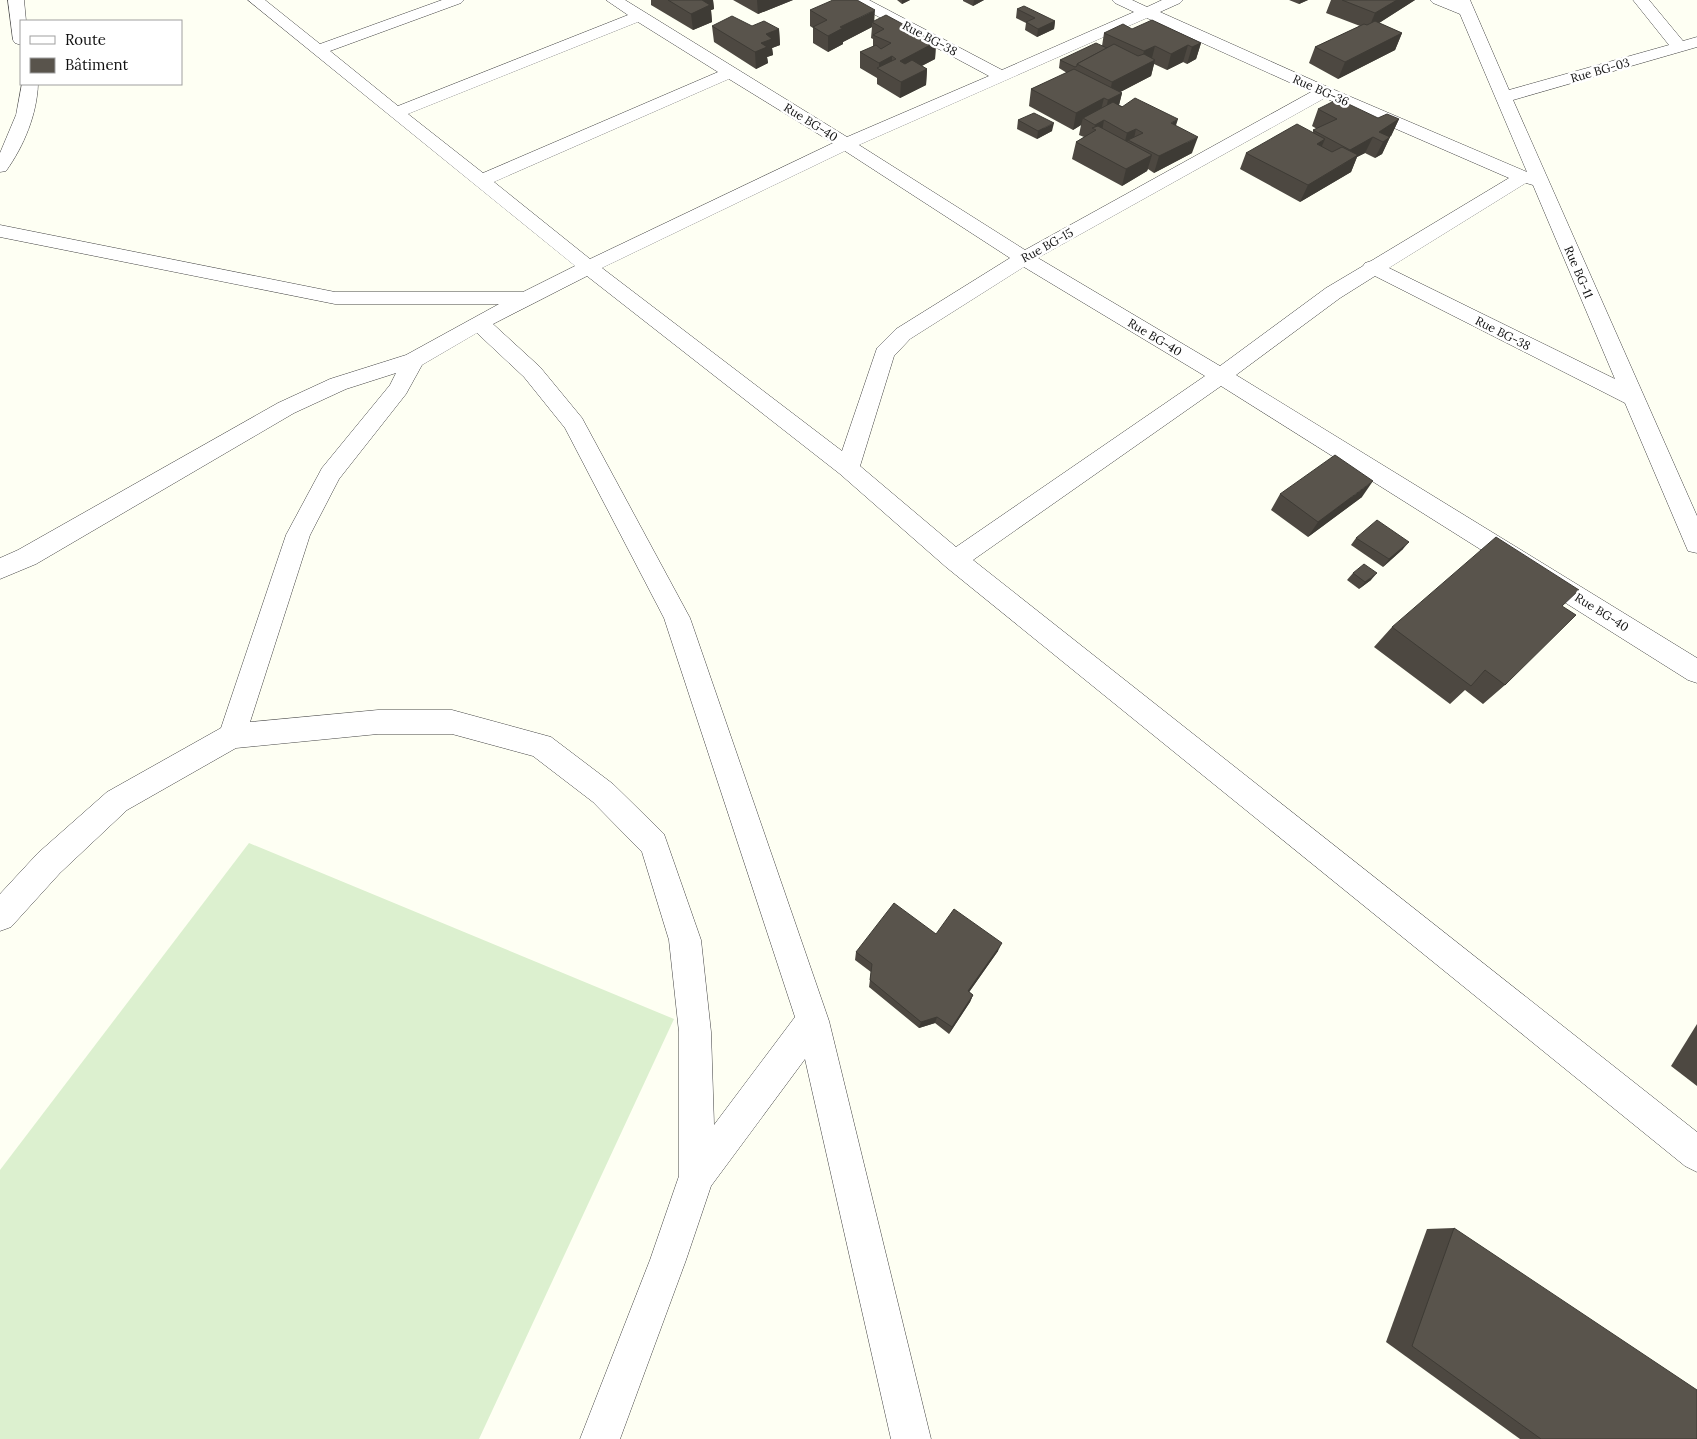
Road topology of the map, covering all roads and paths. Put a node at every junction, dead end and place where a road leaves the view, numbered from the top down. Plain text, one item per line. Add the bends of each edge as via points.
1 (16, 0) edge
2 (256, 0) edge
3 (456, 0) edge
4 (614, 0) edge
5 (858, 0) edge
6 (1120, 0) edge
7 (1175, 0) edge
8 (1438, 0) edge
9 (1641, 0) edge
10 (1464, 6) edge
11 (1147, 12) junction
12 (639, 16) junction
13 (20, 32) edge
14 (1697, 42) edge
15 (1679, 47) junction
16 (318, 50) junction
17 (731, 72) junction
18 (1002, 76) junction
19 (30, 85) edge
20 (1324, 92) junction
21 (1504, 97) junction
22 (396, 113) junction
23 (846, 144) junction
24 (0, 167) edge
25 (1531, 179) junction
26 (481, 181) junction
27 (0, 231) edge
28 (1024, 258) junction
29 (1372, 267) junction
30 (588, 268) junction
31 (528, 298) junction
32 (479, 323) junction
33 (414, 360) junction
34 (1221, 376) junction
35 (1634, 398) junction
36 (848, 468) junction
37 (1697, 544) edge
38 (954, 560) junction
39 (0, 569) edge
40 (1697, 672) edge
41 (232, 736) junction
42 (0, 916) edge
43 (813, 1021) junction
44 (1697, 1154) edge
45 (698, 1176) junction
46 (600, 1439) edge
47 (911, 1439) edge

1 - 13 street
2 - 16 street
3 - 16 street
4 - 12 street, Rue BG-40
5 - 18 street, Rue BG-38
6 - 11 street, Rue BG-36
7 - 11 street
8 - 10 street
9 - 15 street
10 - 21 street, Rue BG-11
11 - 18 street
11 - 20 street, Rue BG-36
12 - 17 street, Rue BG-40
12 - 22 street
14 - 15 street, Rue BG-03
15 - 21 street, Rue BG-03
16 - 22 street
17 - 23 street, Rue BG-40
17 - 26 street
18 - 23 street
19 - 24 street via 18,131
20 - 25 street, Rue BG-36
20 - 28 street, Rue BG-15
21 - 25 street, Rue BG-11
22 - 26 street
23 - 28 street, Rue BG-40
23 - 30 street
25 - 29 street
25 - 35 street, Rue BG-11
26 - 30 street
27 - 31 street via 335,298
28 - 34 street, Rue BG-40
28 - 36 street, Rue BG-15 via 903,334 884,354
29 - 34 street via 1333,292
29 - 35 street, Rue BG-38
30 - 31 street
30 - 36 street
31 - 32 street
32 - 33 street
32 - 43 street via 544,385 574,424 676,618
33 - 39 street via 338,384 286,408 27,557
33 - 41 street via 398,389 330,474 298,534
34 - 38 street
34 - 40 street, Rue BG-40
35 - 37 street, Rue BG-11
36 - 38 street
38 - 44 street
41 - 42 street via 117,801 49,863
41 - 45 street via 378,722 452,722 541,746 603,793 654,844 685,940 695,1032
43 - 45 street
43 - 47 street
45 - 46 street

